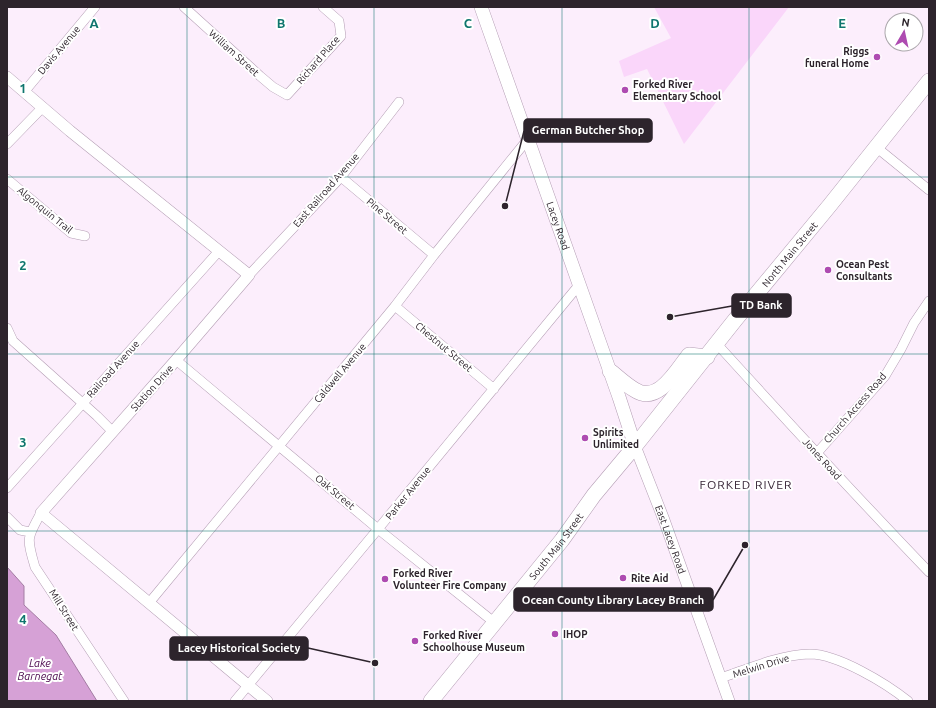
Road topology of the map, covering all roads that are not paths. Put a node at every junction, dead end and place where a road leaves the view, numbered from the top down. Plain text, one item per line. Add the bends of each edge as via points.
1 (95, 7) edge
2 (184, 7) edge
3 (323, 7) edge
4 (480, 7) edge
5 (7, 77) edge
6 (927, 88) edge
7 (24, 92) junction
8 (287, 95) joint
9 (400, 102) dead end
10 (42, 108) junction
11 (528, 139) junction
12 (7, 144) edge
13 (876, 147) junction
14 (341, 177) junction
15 (7, 179) edge
16 (929, 190) edge
17 (85, 236) dead end
18 (219, 251) junction
19 (434, 255) junction
20 (249, 275) junction
21 (579, 285) junction
22 (929, 301) edge
23 (395, 306) junction
24 (7, 328) edge
25 (716, 344) junction
26 (706, 357) junction
27 (176, 360) junction
28 (610, 371) junction
29 (494, 388) junction
30 (82, 403) junction
31 (112, 432) junction
32 (279, 446) junction
33 (635, 446) junction
34 (817, 453) junction
35 (7, 488) edge
36 (41, 513) junction
37 (7, 518) edge
38 (378, 529) junction
39 (30, 532) junction
40 (929, 572) edge
41 (149, 604) junction
42 (495, 623) junction
43 (721, 678) junction
44 (248, 685) junction
45 (124, 701) edge
46 (235, 701) edge
47 (267, 701) edge
48 (431, 701) edge
49 (729, 701) edge
50 (908, 701) edge

1 - 7 street, Davis Avenue
2 - 8 street, William Street via 260,76
3 - 8 street, Richard Place via 339,21 341,36
4 - 11 main road, Lacey Road
5 - 7 street
6 - 13 highway, North Main Street
7 - 10 street
9 - 14 street, East Railroad Avenue
10 - 12 street
10 - 18 street
11 - 19 street, Caldwell Avenue
11 - 21 main road, Lacey Road
13 - 16 street
13 - 25 highway, North Main Street
14 - 19 street, Pine Street
14 - 20 street, East Railroad Avenue
15 - 17 street, Algonquin Trail via 71,233
18 - 20 street
18 - 30 street, Railroad Avenue
19 - 23 street, Caldwell Avenue
20 - 27 street, Station Drive
21 - 28 main road, Lacey Road
21 - 29 street, Parker Avenue
22 - 34 street, Church Access Road via 885,376
23 - 29 street, Chestnut Street
23 - 32 street, Caldwell Avenue
24 - 30 street via 13,341
25 - 26 highway, North Main Street
25 - 34 street, Jones Road
26 - 28 highway via 689,355 668,382 658,391 646,394 636,391
26 - 33 highway, North Main Street
27 - 31 street, Station Drive
27 - 32 street, Oak Street
28 - 33 main road, Lacey Road
29 - 38 street, Parker Avenue
30 - 31 street
30 - 35 street, Railroad Avenue
31 - 36 street, Station Drive
32 - 38 street, Oak Street
32 - 41 street, Caldwell Avenue
33 - 42 highway, South Main Street
33 - 43 street, East Lacey Road
34 - 40 street, Jones Road
36 - 39 street
36 - 41 street
37 - 39 street via 20,530
38 - 42 street, Oak Street
38 - 44 street, Parker Avenue
39 - 45 street, Mill Street via 28,544 35,567
41 - 44 street
42 - 48 highway, South Main Street
43 - 49 street, East Lacey Road
43 - 50 street, Melwin Drive via 770,661 812,654 845,663 871,675
44 - 46 street, Parker Avenue
44 - 47 street

